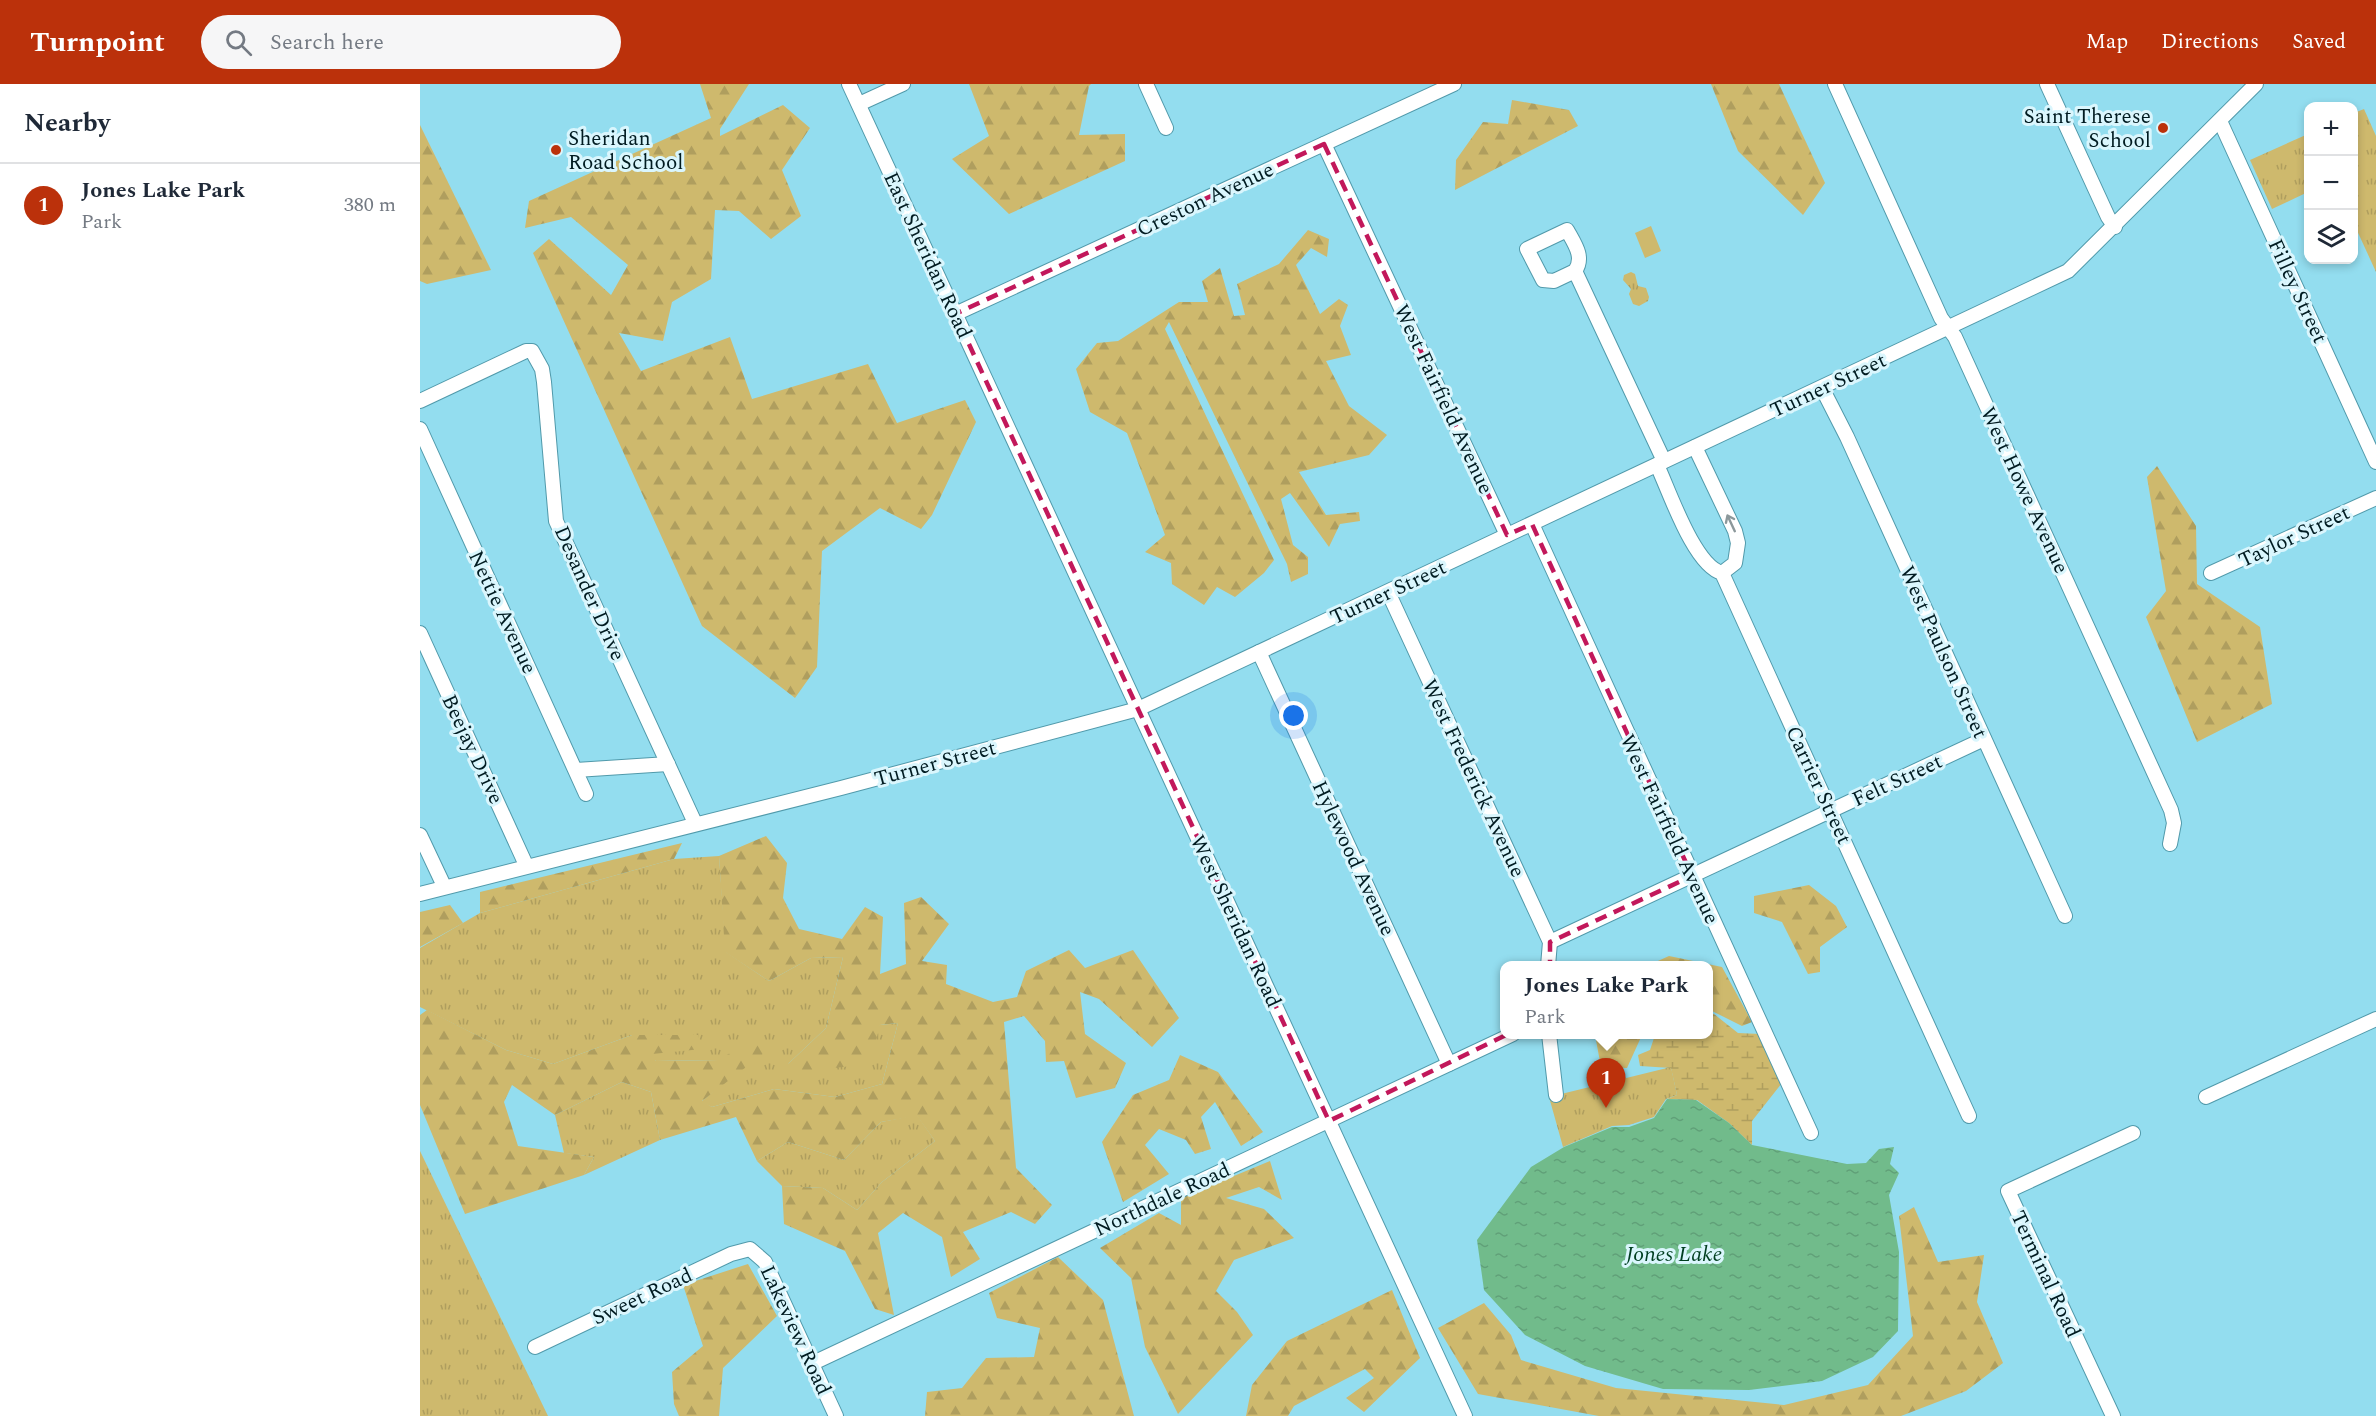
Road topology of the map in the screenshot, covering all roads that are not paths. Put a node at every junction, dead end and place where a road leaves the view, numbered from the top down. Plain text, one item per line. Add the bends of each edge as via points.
1 (849, 84) edge
2 (903, 84) edge
3 (1146, 84) edge
4 (1454, 84) edge
5 (1835, 84) edge
6 (2047, 84) edge
7 (2256, 84) edge
8 (859, 105) junction
9 (2220, 121) junction
10 (1166, 128) dead end
11 (1324, 144) junction
12 (2115, 227) junction
13 (1575, 271) dead end
14 (955, 314) junction
15 (1949, 328) junction
16 (1822, 388) junction
17 (420, 401) edge
18 (1007, 426) joint
19 (420, 429) edge
20 (1695, 447) junction
21 (2376, 462) edge
22 (1661, 463) junction
23 (2376, 498) edge
24 (1532, 524) junction
25 (1507, 536) junction
26 (1722, 573) junction
27 (2211, 573) dead end
28 (1388, 592) junction
29 (420, 633) edge
30 (1258, 652) junction
31 (1138, 709) junction
32 (1983, 739) junction
33 (668, 764) junction
34 (576, 770) junction
35 (586, 794) dead end
36 (1830, 811) junction
37 (695, 823) junction
38 (420, 835) edge
39 (2170, 844) dead end
40 (526, 865) junction
41 (1692, 876) junction
42 (444, 886) junction
43 (420, 894) edge
44 (2065, 916) dead end
45 (1550, 942) junction
46 (1548, 961) edge
47 (2376, 1019) edge
48 (1504, 1039) edge
49 (1549, 1039) edge
50 (1449, 1064) junction
51 (1556, 1095) dead end
52 (2206, 1097) dead end
53 (1969, 1116) dead end
54 (1329, 1121) junction
55 (1811, 1133) dead end
56 (2133, 1133) dead end
57 (750, 1249) joint
58 (535, 1347) dead end
59 (812, 1364) junction
60 (836, 1416) edge
61 (1466, 1416) edge
62 (2112, 1416) edge

1 - 8 street, East Sheridan Road
2 - 8 street
3 - 10 street
4 - 11 street, Creston Avenue
5 - 15 street, West Howe Avenue via 1941,318
6 - 12 street
7 - 9 street, Turner Street
8 - 14 street, East Sheridan Road
9 - 12 street, Turner Street
9 - 21 street, Filley Street
11 - 14 street, Creston Avenue
11 - 25 street, West Fairfield Avenue
12 - 15 street, Turner Street via 2068,271
13 - 22 street, Carrier Street
14 - 18 street, East Sheridan Road
15 - 16 street, Turner Street
15 - 39 street, West Howe Avenue via 2171,810 2174,823
16 - 20 street, Turner Street
16 - 32 street, West Paulson Street
17 - 33 street, Desander Drive via 532,351 544,382 556,520
18 - 31 street, West Sheridan Road
19 - 34 street, Nettie Avenue
20 - 22 street, Turner Street
26 -> 20 street via 1735,562 1738,543
22 - 24 street, Turner Street
22 - 26 street, Carrier Street via 1695,548 1705,562
23 - 27 street, Taylor Street
24 - 25 street, Turner Street
24 - 41 street, West Fairfield Avenue
25 - 28 street, Turner Street
26 - 36 street, Carrier Street
28 - 30 street, Turner Street
28 - 45 street, West Frederick Avenue
29 - 40 street, Beejay Drive
30 - 31 street, Turner Street
30 - 50 street, Hylewood Avenue
31 - 37 street, Turner Street
31 - 54 street, West Sheridan Road
32 - 36 street, Felt Street
32 - 44 street, West Paulson Street
33 - 34 street
33 - 37 street, Desander Drive
34 - 35 street, Nettie Avenue
36 - 41 street, Felt Street
36 - 53 street, Carrier Street
37 - 40 street, Turner Street
38 - 42 street
40 - 42 street, Turner Street
41 - 45 street, Felt Street
41 - 55 street, West Fairfield Avenue
42 - 43 street, Turner Street
45 - 46 street, West Frederick Avenue
47 - 52 street
48 - 50 street, Northdale Road
49 - 51 street
50 - 54 street, Northdale Road
54 - 59 street, Northdale Road
54 - 61 street, West Sheridan Road
56 - 62 street, Terminal Road via 2008,1191
57 - 58 street, Sweet Road via 730,1254
57 - 59 street, Lakeview Road via 765,1262
59 - 60 street, Lakeview Road

